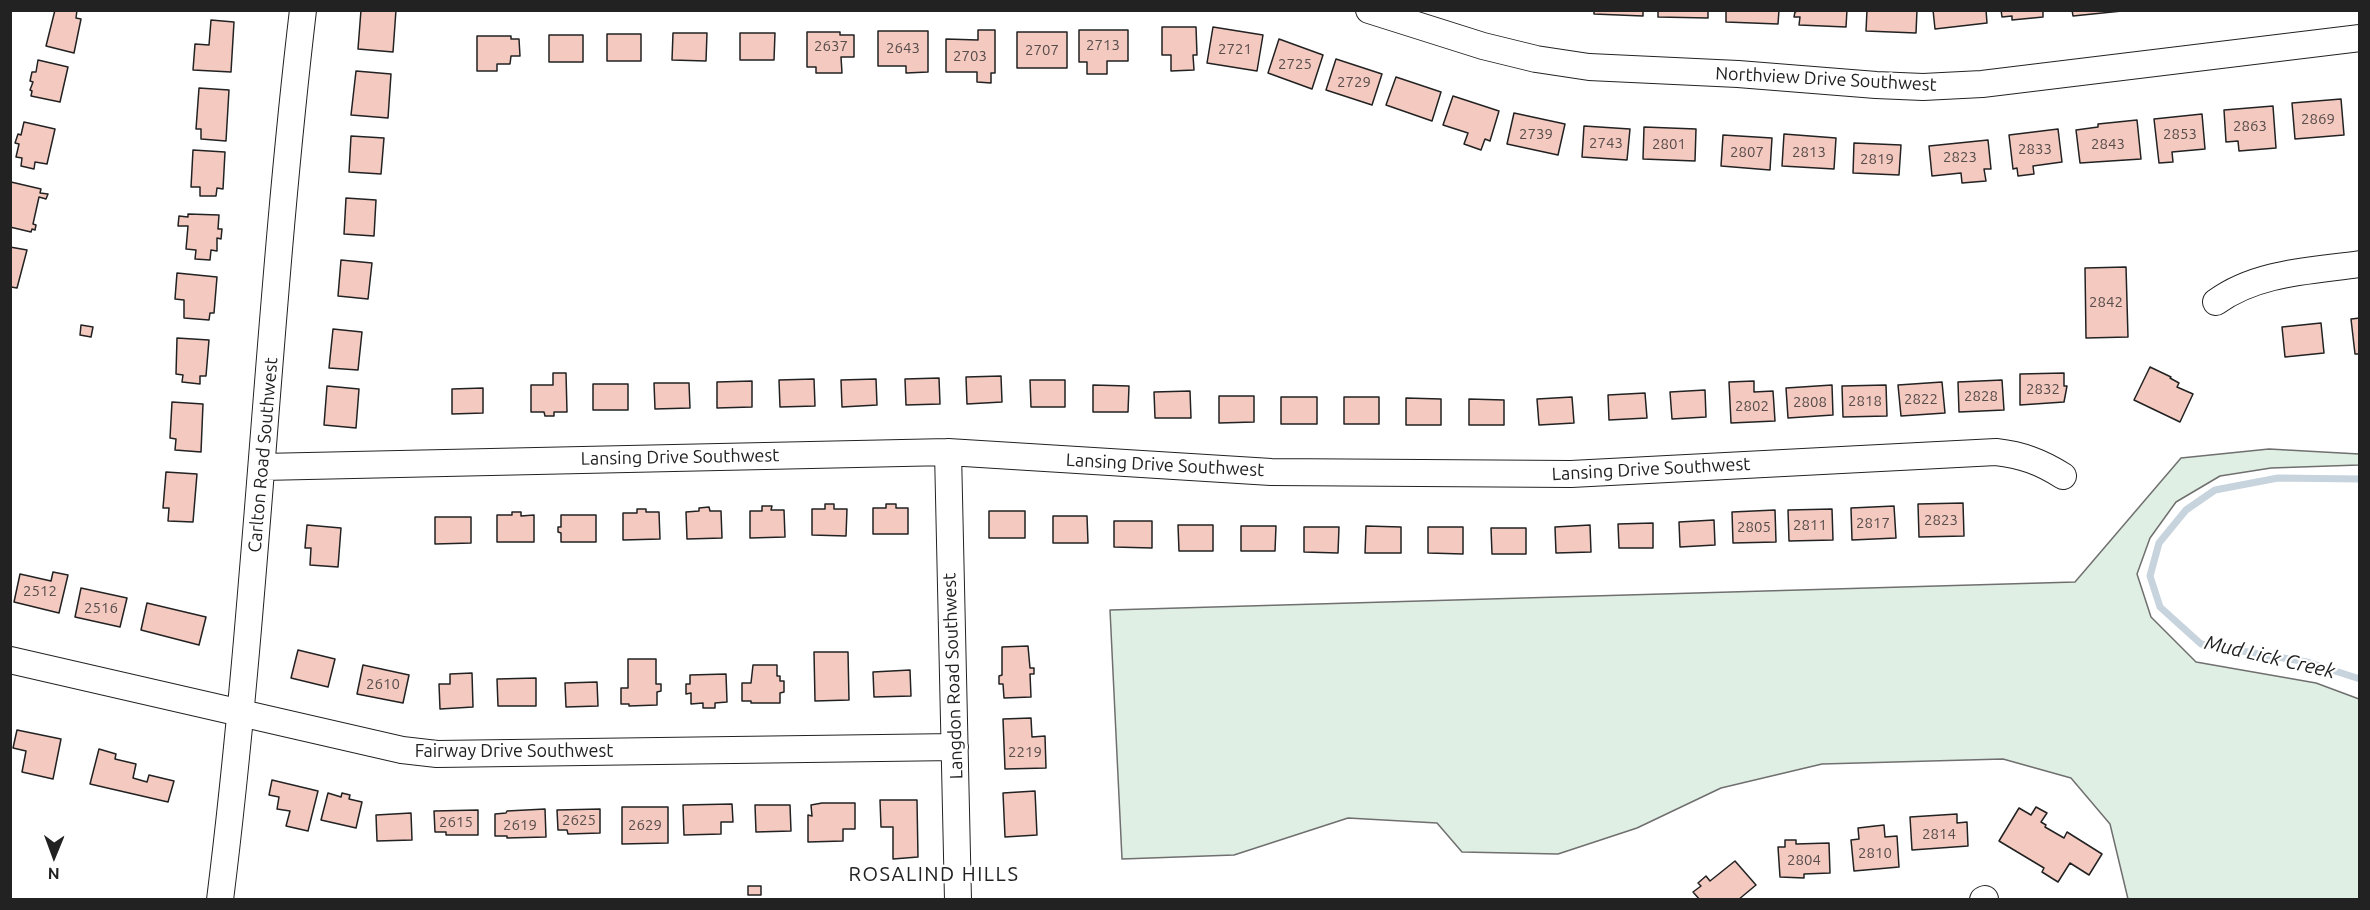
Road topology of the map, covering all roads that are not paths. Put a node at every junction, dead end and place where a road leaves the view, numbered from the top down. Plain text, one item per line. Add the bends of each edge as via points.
1 (303, 10) edge
2 (1369, 10) edge
3 (2360, 38) edge
4 (2360, 264) edge
5 (2216, 302) dead end
6 (948, 452) junction
7 (262, 467) junction
8 (2063, 476) dead end
9 (10, 660) edge
10 (242, 714) junction
11 (956, 747) junction
12 (220, 900) edge
13 (958, 900) edge

1 - 7 street, Carlton Road Southwest
2 - 3 street, Northview Drive Southwest via 1483,46 1589,67 1923,87 1982,84
4 - 5 street via 2279,275 2249,284
6 - 7 street, Lansing Drive Southwest
6 - 8 street, Lansing Drive Southwest via 1271,472 1470,474 1571,474 1996,452 2041,462
6 - 11 street, Langdon Road Southwest
7 - 10 street, Carlton Road Southwest
9 - 10 street, Fairway Drive Southwest
10 - 11 street, Fairway Drive Southwest via 402,750 437,754
10 - 12 street, Carlton Road Southwest
11 - 13 street, Langdon Road Southwest

